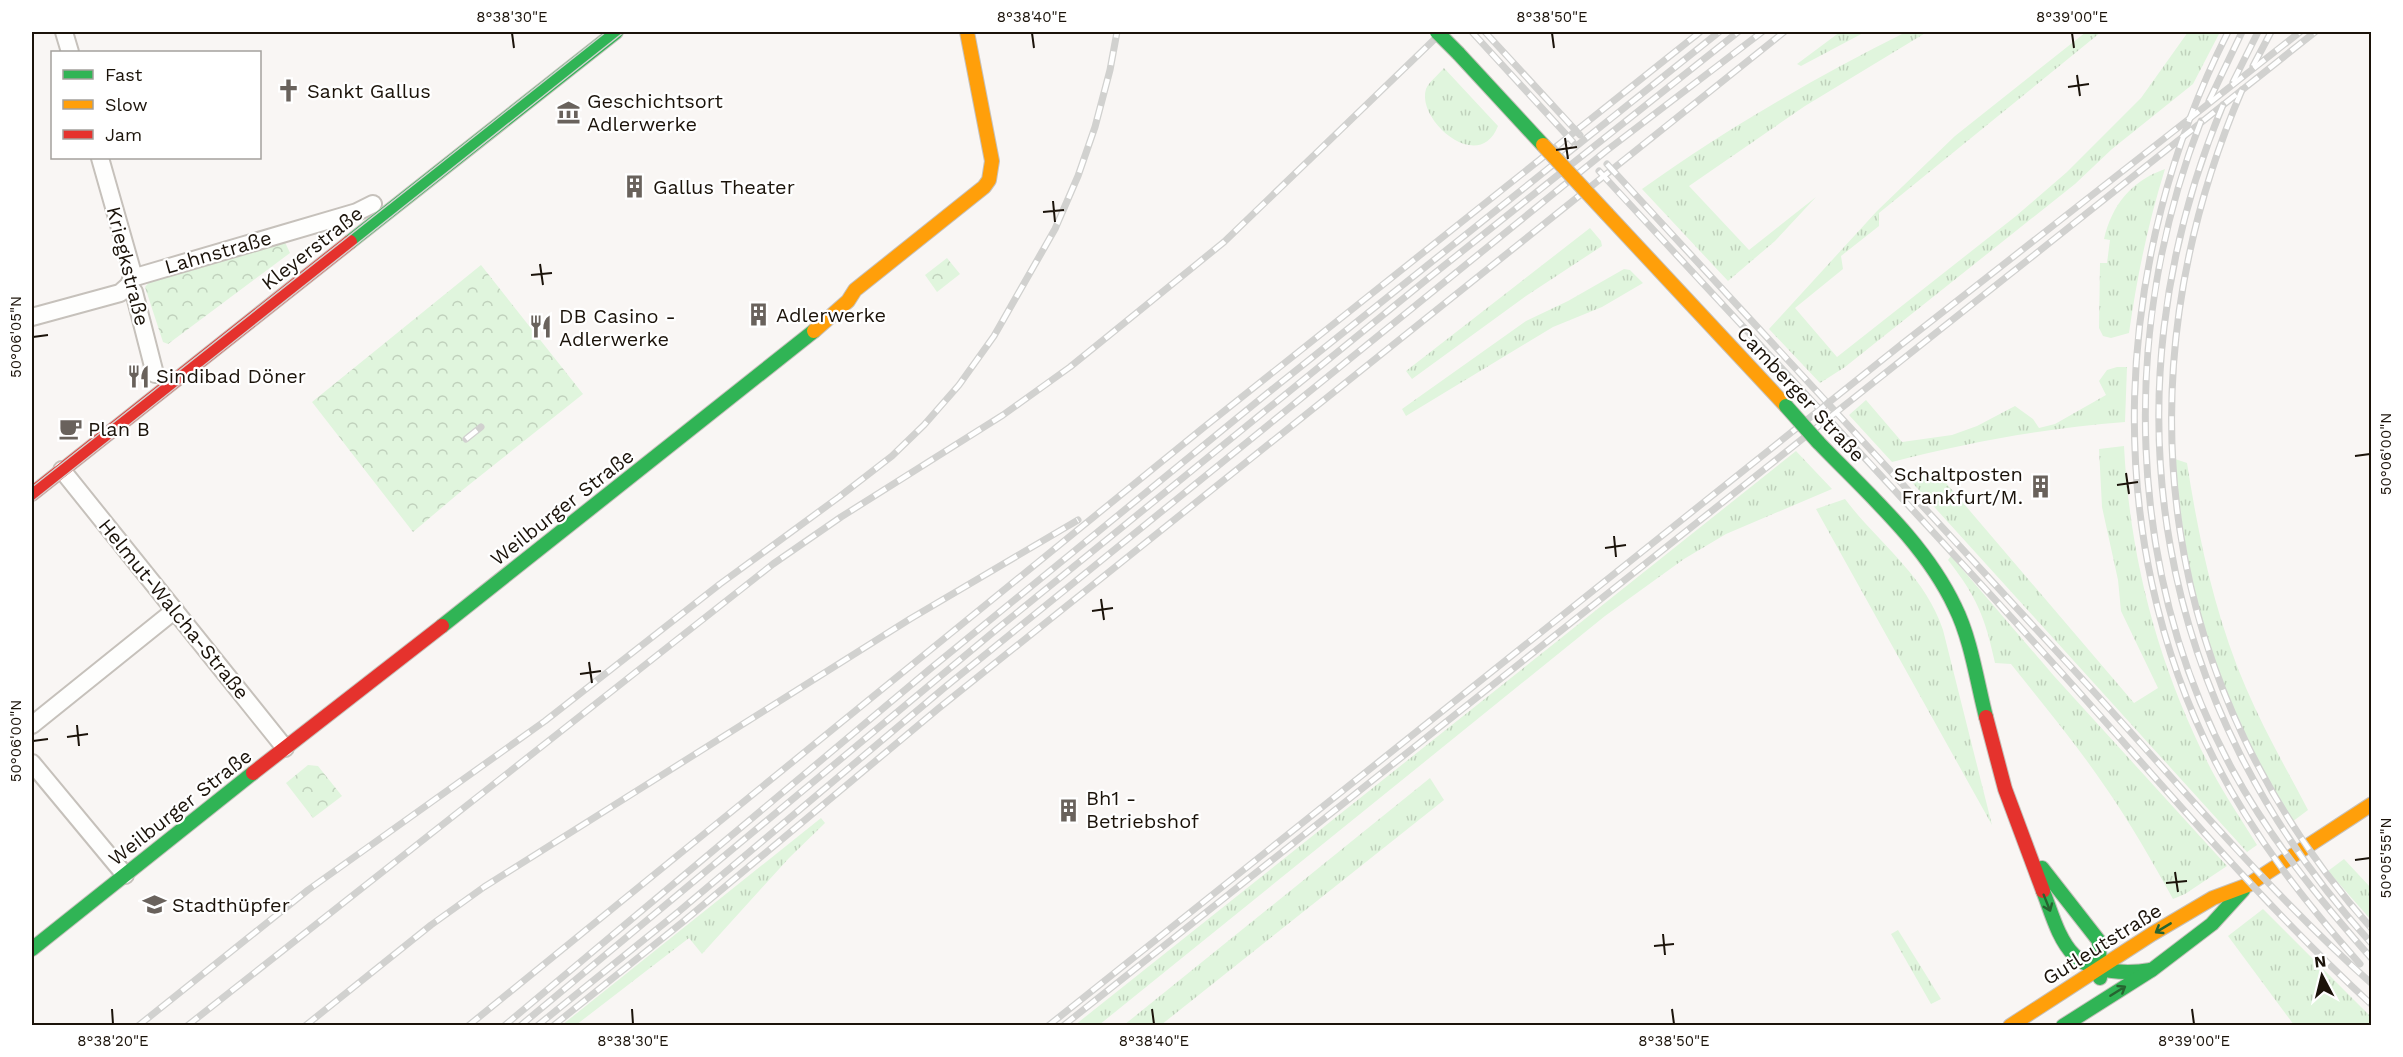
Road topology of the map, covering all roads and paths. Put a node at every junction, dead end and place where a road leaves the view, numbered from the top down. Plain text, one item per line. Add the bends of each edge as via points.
1 (64, 32) edge
2 (616, 32) edge
3 (967, 32) edge
4 (1437, 32) edge
5 (70, 51) edge
6 (100, 159) edge
7 (373, 204) dead end
8 (130, 282) junction
9 (32, 317) edge
10 (155, 374) dead end
11 (62, 470) junction
12 (32, 494) edge
13 (175, 610) junction
14 (32, 723) edge
15 (285, 748) junction
16 (32, 763) edge
17 (2372, 804) edge
18 (2026, 848) junction
19 (125, 875) junction
20 (2248, 885) junction
21 (2098, 941) junction
22 (32, 949) edge
23 (2125, 952) junction
24 (2076, 957) junction
25 (2101, 967) junction
26 (2151, 970) junction
27 (2076, 983) junction
28 (2086, 1011) junction
29 (2014, 1024) edge
30 (2063, 1026) edge

1 - 5 street
2 - 11 street, Kleyerstraße
3 - 15 street, Weilburger Straße via 992,160 984,187 855,290 823,324
4 - 18 street, Camberger Straße, bridge via 1934,570 1956,609 2000,772
6 - 8 street, Kriegkstraße via 133,274
7 - 8 street, Lahnstraße
8 - 9 street, Lahnstraße via 120,293
8 - 10 street, Kriegkstraße
11 - 12 street, Kleyerstraße
11 - 13 street, Helmut-Walcha-Straße
13 - 14 street
13 - 15 street, Helmut-Walcha-Straße
15 - 19 street, Weilburger Straße
16 - 19 street
17 - 20 street, Gutleutstraße
18 - 21 street, Camberger Straße
18 -> 24 street, Camberger Straße via 2055,923
19 - 22 street, Weilburger Straße
20 -> 23 street, Gutleutstraße via 2214,898
20 - 26 street, Gutleutstraße via 2212,924
21 - 23 street via 2114,952
21 - 25 street
23 - 25 street, Gutleutstraße
24 - 25 street
24 - 27 street
25 - 26 street via 2120,973
25 - 27 street, Gutleutstraße
25 - 28 street via 2096,999
28 -> 26 street, Gutleutstraße
27 - 29 street, Gutleutstraße
28 - 30 street, Gutleutstraße

